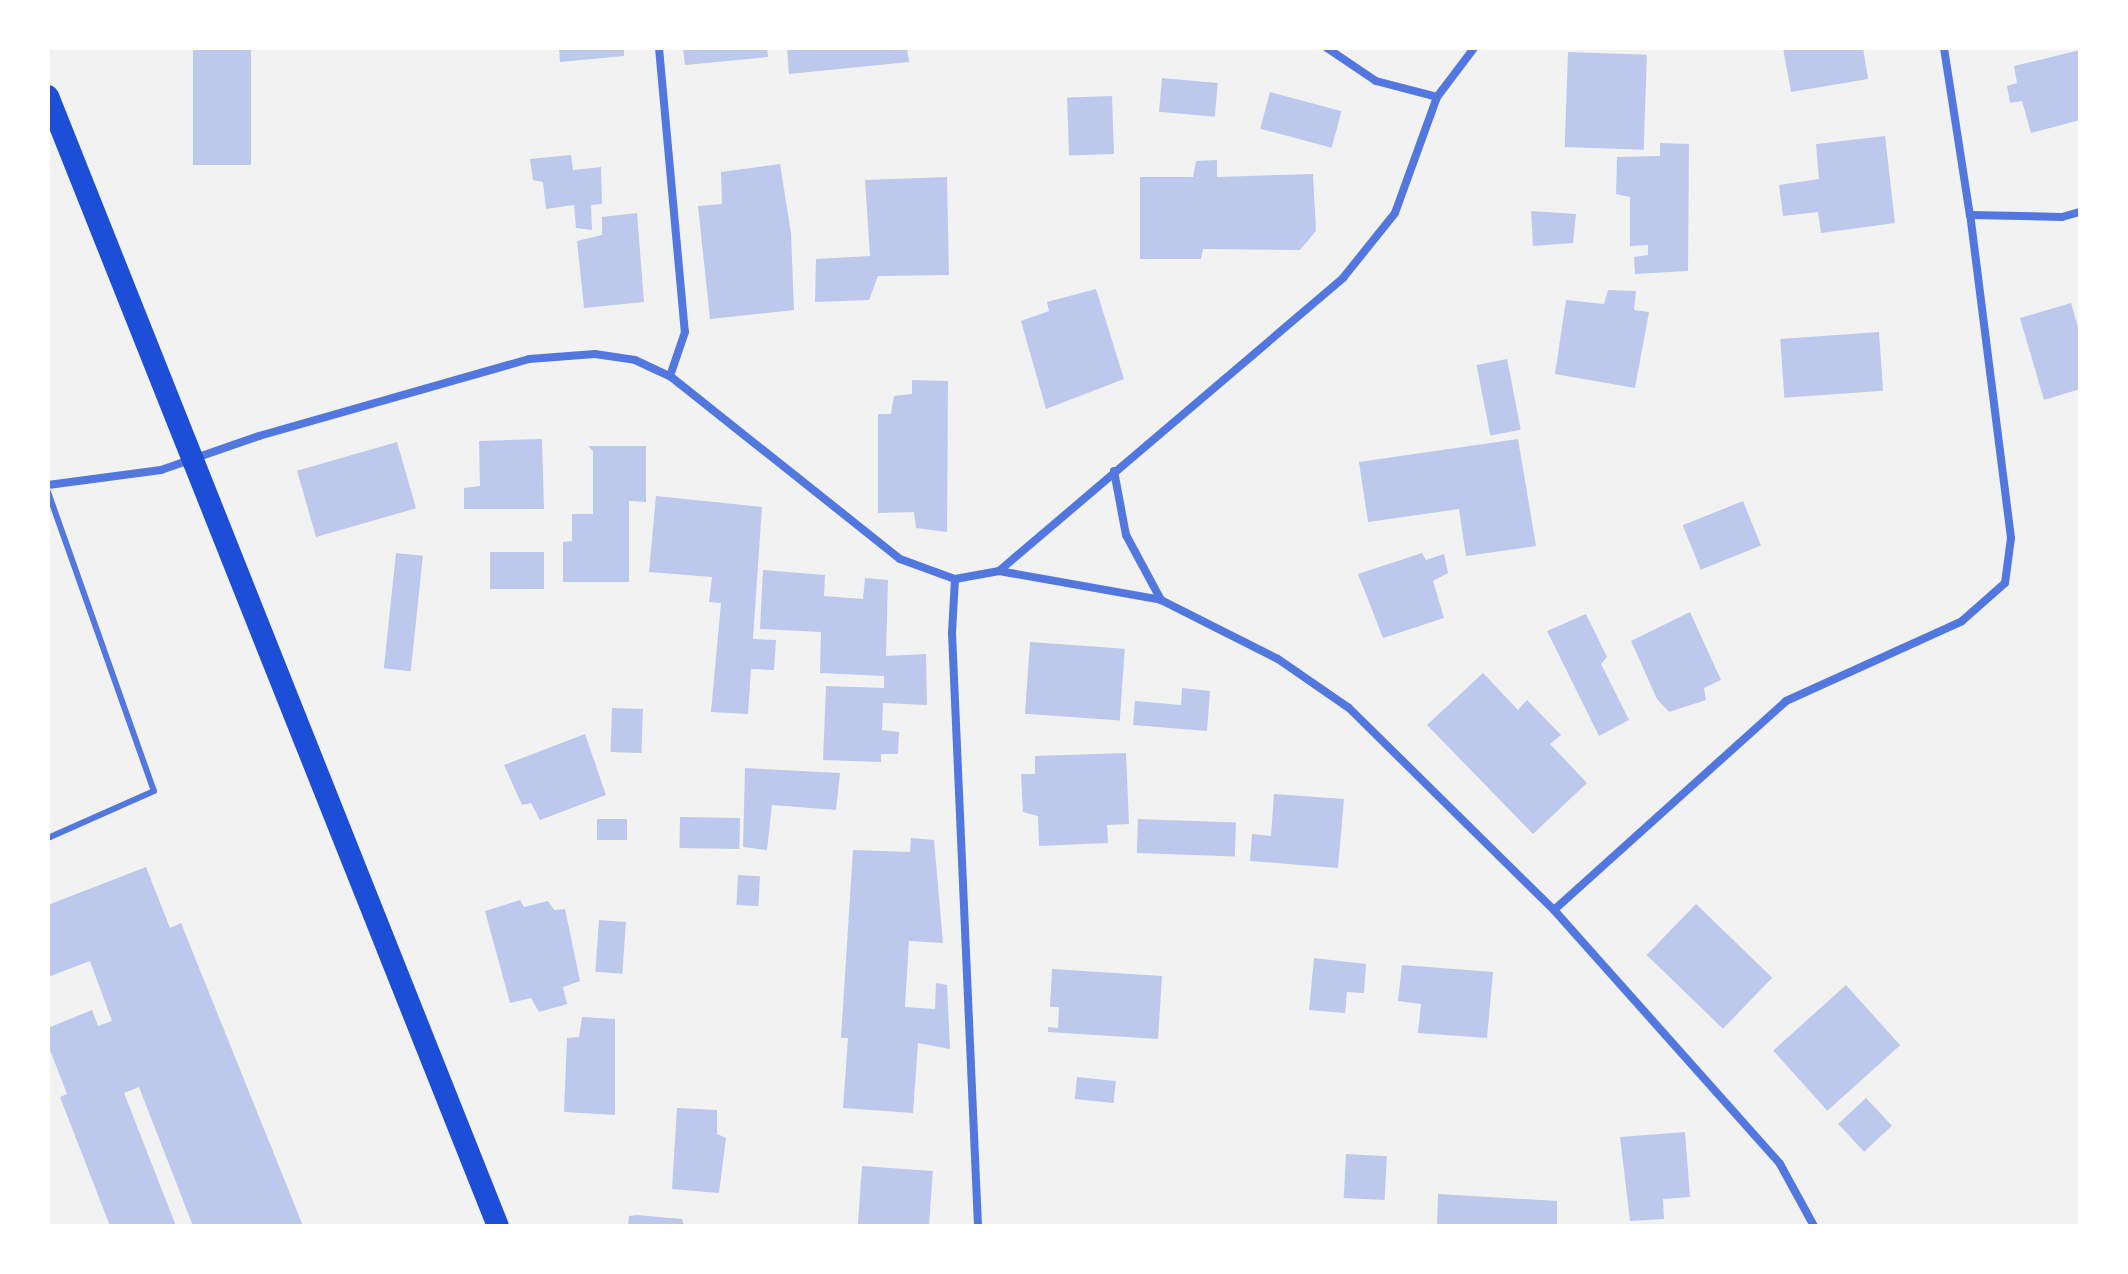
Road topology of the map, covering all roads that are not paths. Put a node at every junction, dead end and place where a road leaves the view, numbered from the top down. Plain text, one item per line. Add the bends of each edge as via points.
1 (659, 48) edge
2 (1327, 48) edge
3 (1474, 48) edge
4 (1944, 48) edge
5 (48, 96) edge
6 (1437, 97) junction
7 (2080, 212) edge
8 (1970, 215) junction
9 (670, 376) junction
10 (190, 460) junction
11 (1114, 471) junction
12 (48, 485) edge
13 (48, 492) edge
14 (999, 571) junction
15 (955, 579) junction
16 (1161, 600) junction
17 (48, 838) edge
18 (1554, 910) junction
19 (498, 1226) edge
20 (978, 1226) edge
21 (1814, 1226) edge

1 - 9 street via 685,332
2 - 6 street via 1376,81
3 - 6 street
4 - 8 street
5 - 10 highway
6 - 11 street via 1395,213 1343,278
7 - 8 street via 2062,217
8 - 18 street via 2011,538 2005,583 1962,621 1786,701
9 - 10 street via 635,360 595,354 529,359
9 - 15 street via 900,559
10 - 12 street via 161,470
10 - 19 highway
11 - 14 street
11 - 16 street via 1126,535
13 - 17 lane via 154,791
14 - 15 street
14 - 16 street
15 - 20 street via 952,633
16 - 18 street via 1278,659 1349,708
18 - 21 street via 1780,1164

